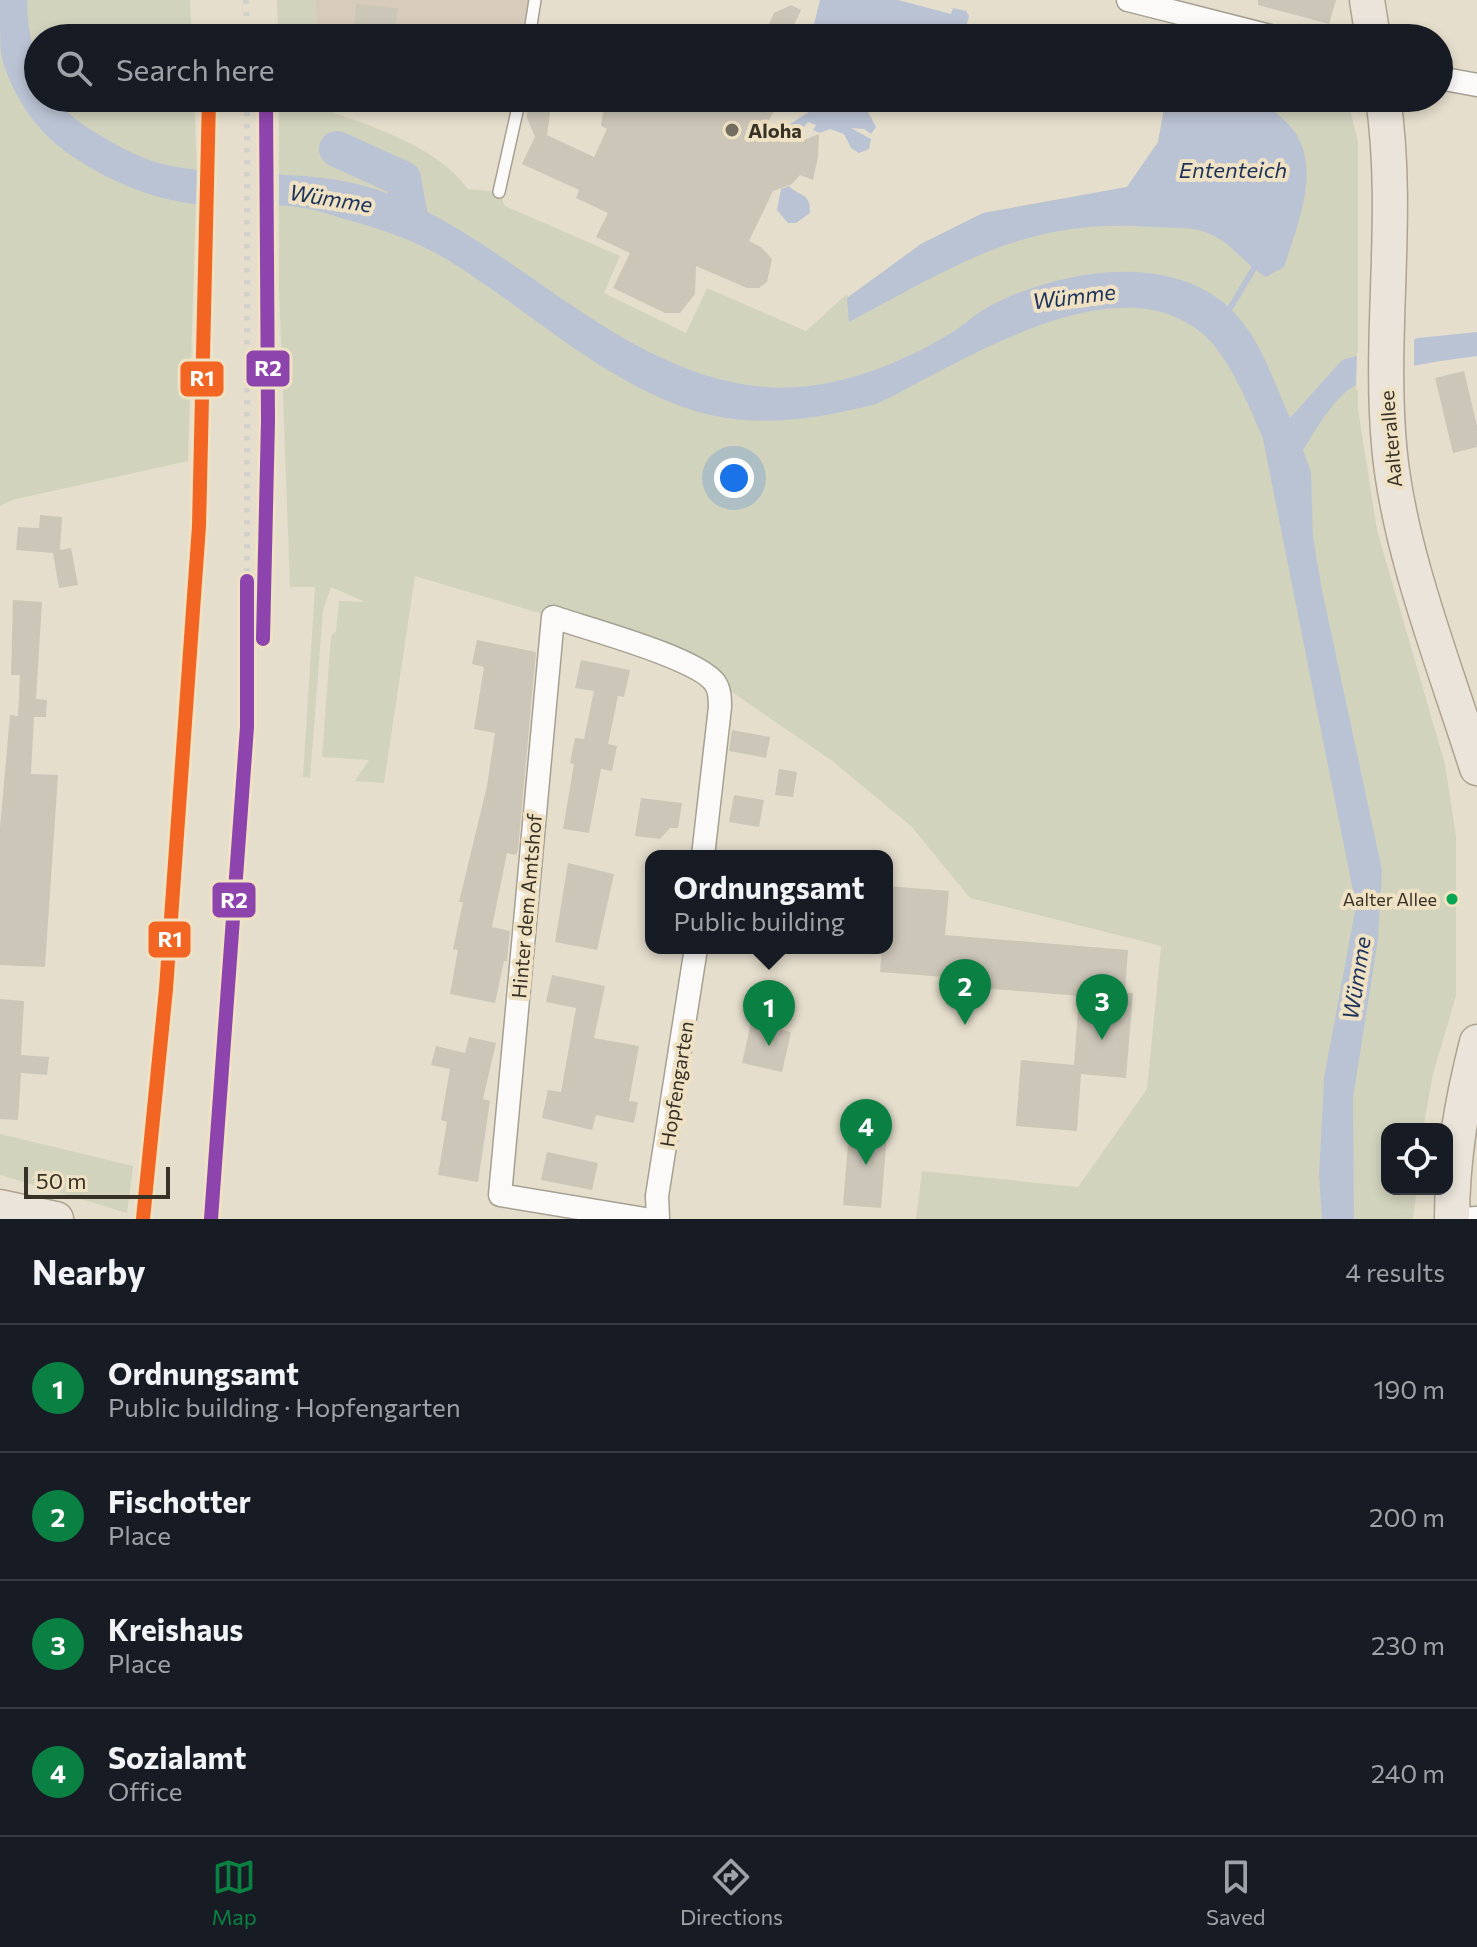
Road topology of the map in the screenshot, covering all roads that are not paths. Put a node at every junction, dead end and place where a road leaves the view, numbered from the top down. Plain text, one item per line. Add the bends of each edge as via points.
1 (535, 0) edge
2 (1128, 0) edge
3 (1367, 0) edge
4 (531, 24) edge
5 (1223, 24) edge
6 (1371, 24) edge
7 (1453, 81) edge
8 (1477, 85) edge
9 (517, 112) edge
10 (1385, 112) edge
11 (499, 192) dead end
12 (1474, 747) edge
13 (704, 850) edge
14 (695, 954) edge
15 (1477, 1042) edge
16 (1462, 1103) junction
17 (0, 1207) edge
18 (1477, 1218) edge
19 (56, 1219) edge
20 (645, 1219) edge
21 (658, 1219) edge
22 (1452, 1219) edge
23 (1461, 1219) edge

1 - 4 lane
2 - 5 street
3 - 6 main road
7 - 8 street
9 - 11 lane
10 - 12 main road, Aalterallee via 1392,180 1385,392 1395,495
13 - 20 street, Hinter dem Amtshof via 720,707 715,683 643,646 553,617 500,1195
14 - 21 street, Hopfengarten via 657,1196
15 - 16 main road
16 - 18 main road
16 - 22 main road via 1452,1164
17 - 19 main road
18 - 23 street

